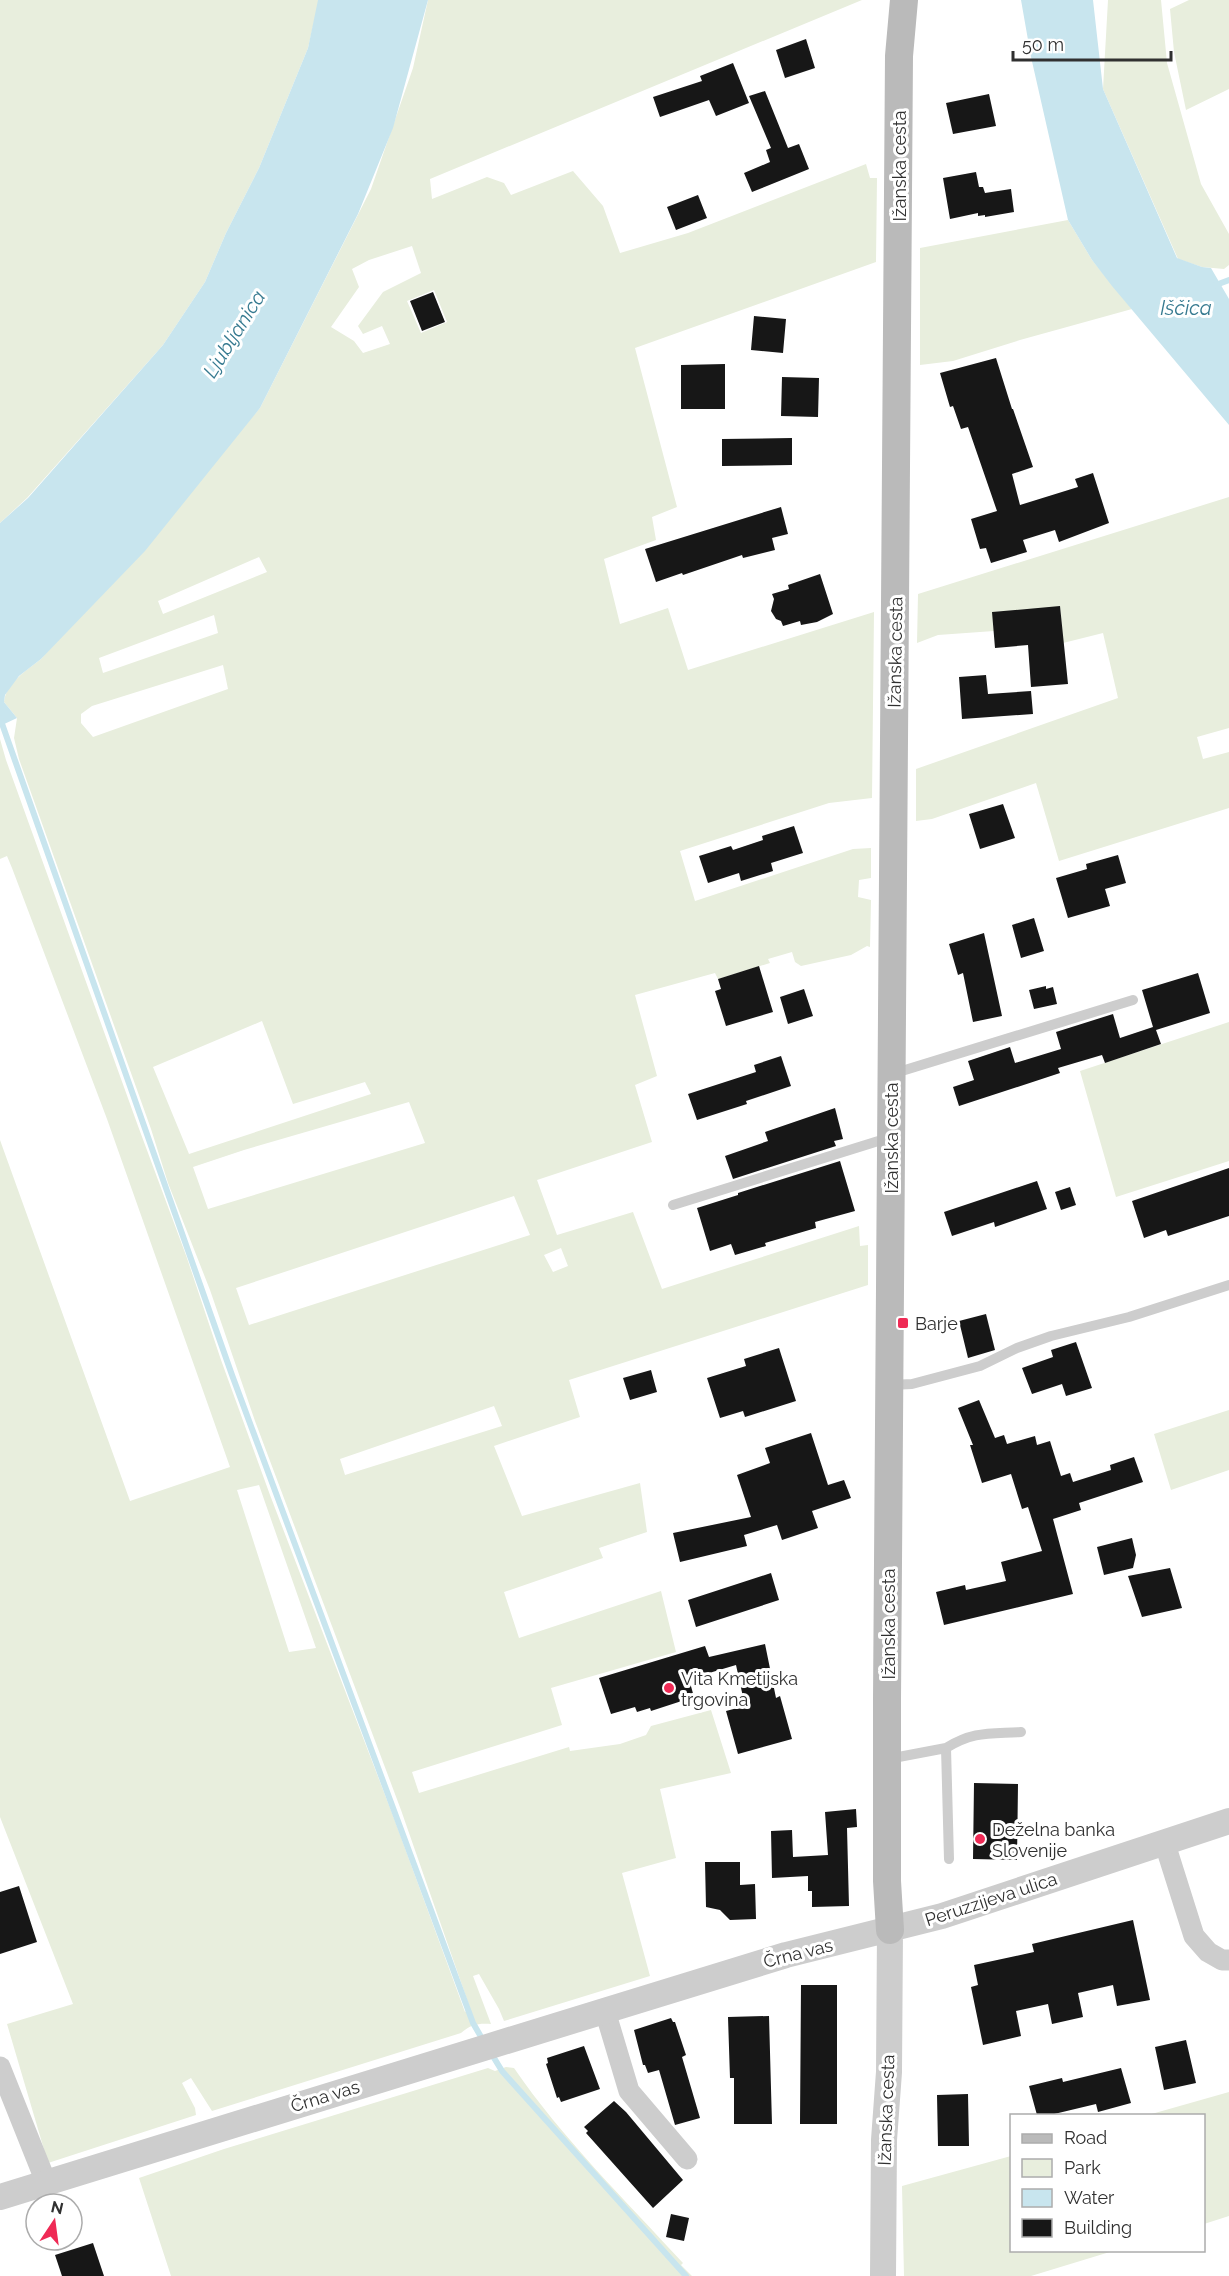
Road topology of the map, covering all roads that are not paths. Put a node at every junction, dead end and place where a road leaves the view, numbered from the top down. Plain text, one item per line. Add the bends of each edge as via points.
1 (904, 0) edge
2 (1133, 1000) dead end
3 (892, 1074) junction
4 (891, 1137) junction
5 (673, 1205) dead end
6 (1229, 1285) edge
7 (890, 1385) junction
8 (1021, 1732) dead end
9 (946, 1748) junction
10 (888, 1759) junction
11 (1229, 1821) edge
12 (1164, 1841) junction
13 (949, 1859) dead end
14 (890, 1930) junction
15 (1229, 1960) edge
16 (605, 2011) junction
17 (0, 2067) edge
18 (687, 2158) dead end
19 (46, 2182) junction
20 (0, 2197) edge
21 (883, 2276) edge

1 - 3 main road, Ižanska cesta via 899,56
2 - 3 lane
3 - 4 main road, Ižanska cesta
4 - 5 lane
4 - 7 main road, Ižanska cesta
6 - 7 lane via 1129,1317 1051,1336 980,1366 912,1384
7 - 10 main road, Ižanska cesta
8 - 9 lane via 980,1734
9 - 10 lane
9 - 13 lane
10 - 14 main road, Ižanska cesta
11 - 12 street, Peruzzijeva ulica
12 - 14 street, Peruzzijeva ulica
12 - 15 street via 1194,1936 1208,1952
14 - 16 street, Črna vas via 786,1955
14 - 21 street, Ižanska cesta
16 - 18 street via 629,2091
16 - 19 street, Črna vas
17 - 19 street
19 - 20 street, Črna vas

